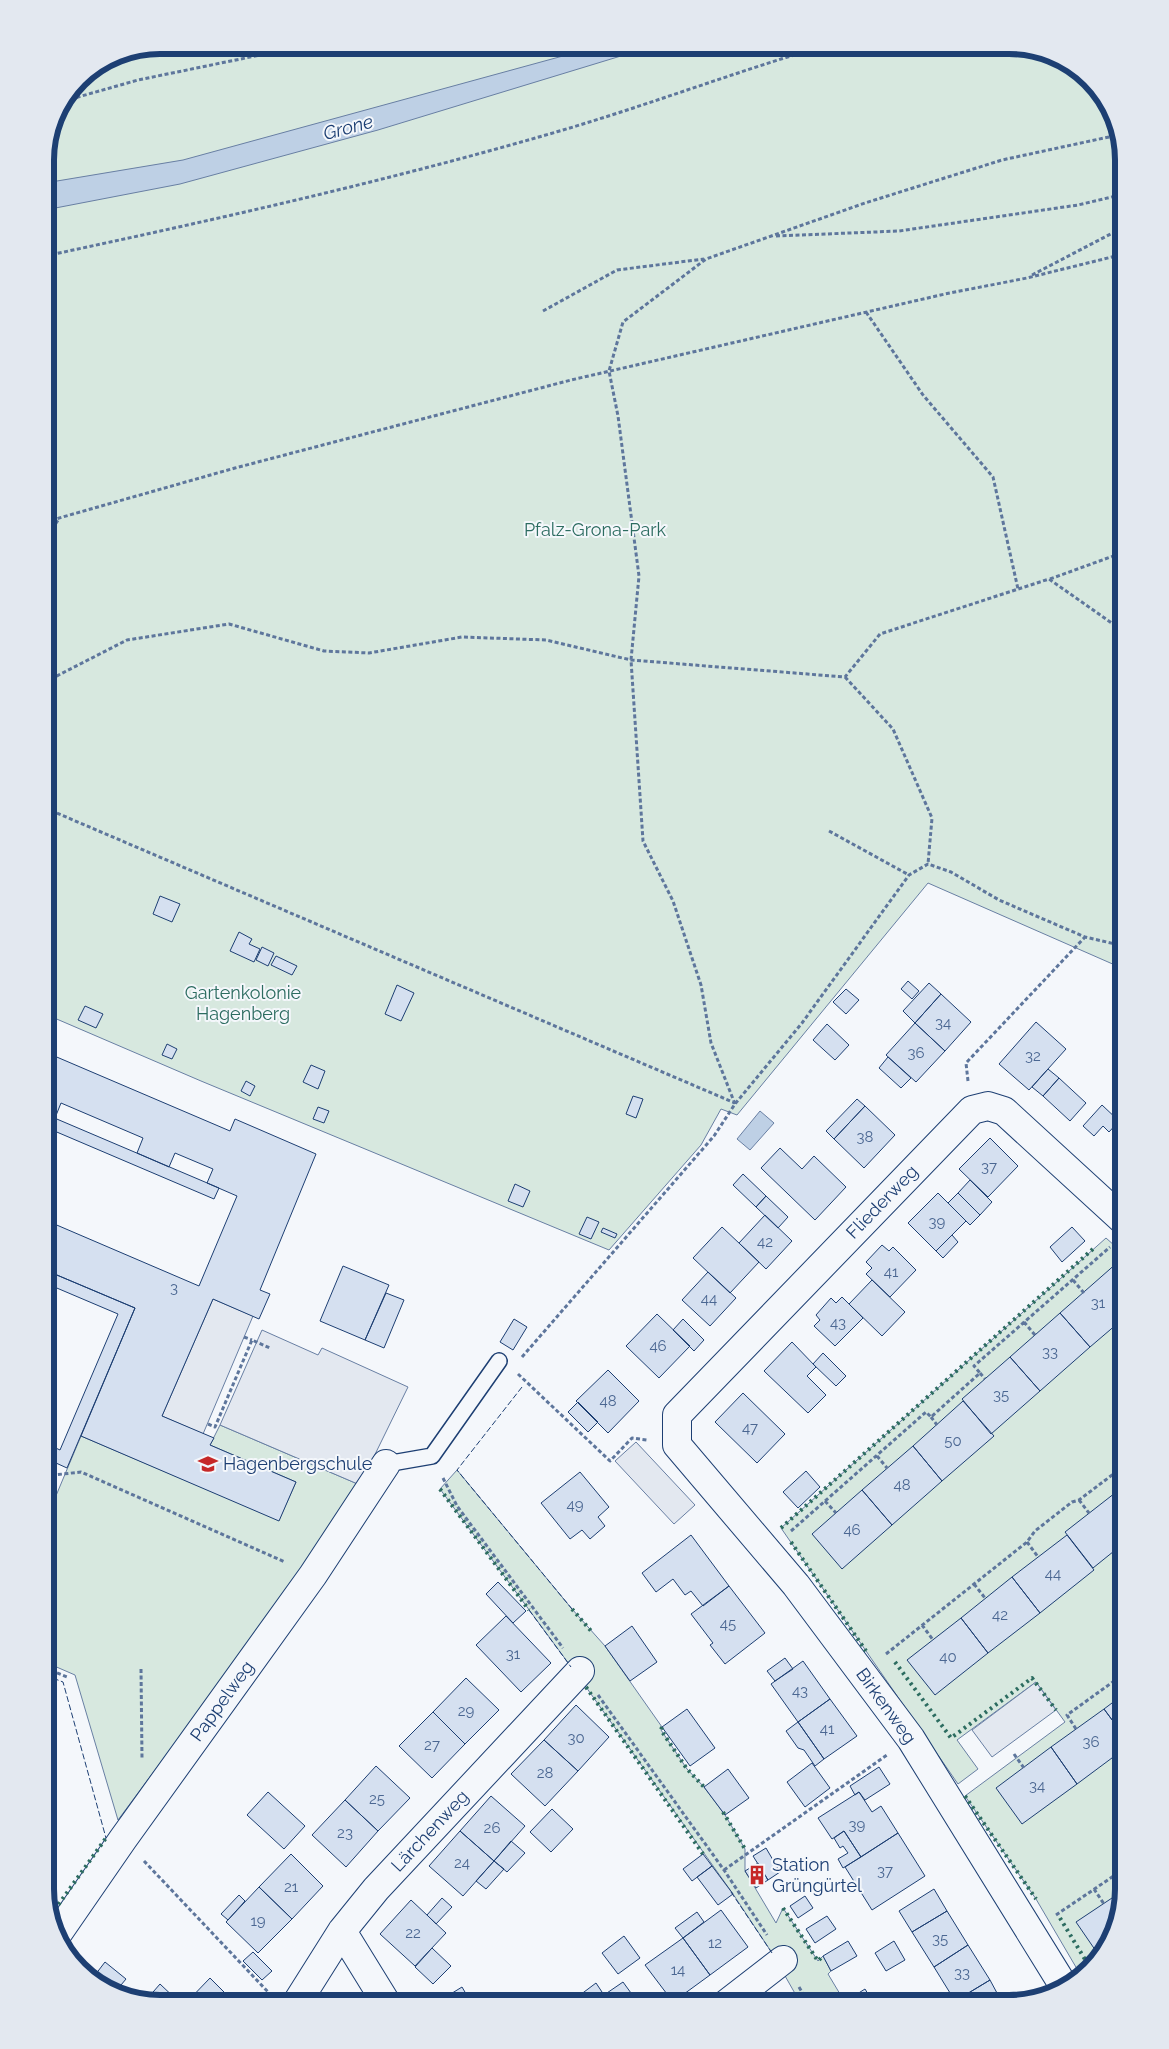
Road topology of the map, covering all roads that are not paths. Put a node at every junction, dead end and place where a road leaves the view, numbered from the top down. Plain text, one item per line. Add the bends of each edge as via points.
1 (1115, 1226) edge
2 (506, 1364) road end
3 (677, 1445) joint
4 (386, 1464) joint
5 (580, 1671) road end
6 (61, 1928) edge
7 (342, 1931) junction
8 (783, 1960) road end
9 (1061, 1982) edge
10 (288, 1995) edge
11 (381, 1995) edge
12 (738, 1995) edge

1 - 3 street, Fliederweg via 1004,1111 988,1106 972,1110 677,1416
2 - 4 lane via 432,1456
3 - 9 street, Birkenweg via 796,1585 911,1739
4 - 6 street, Pappelweg via 313,1575
5 - 7 street, Lärchenweg via 376,1889
7 - 10 street, Lärchenweg
7 - 11 street
8 - 12 street

